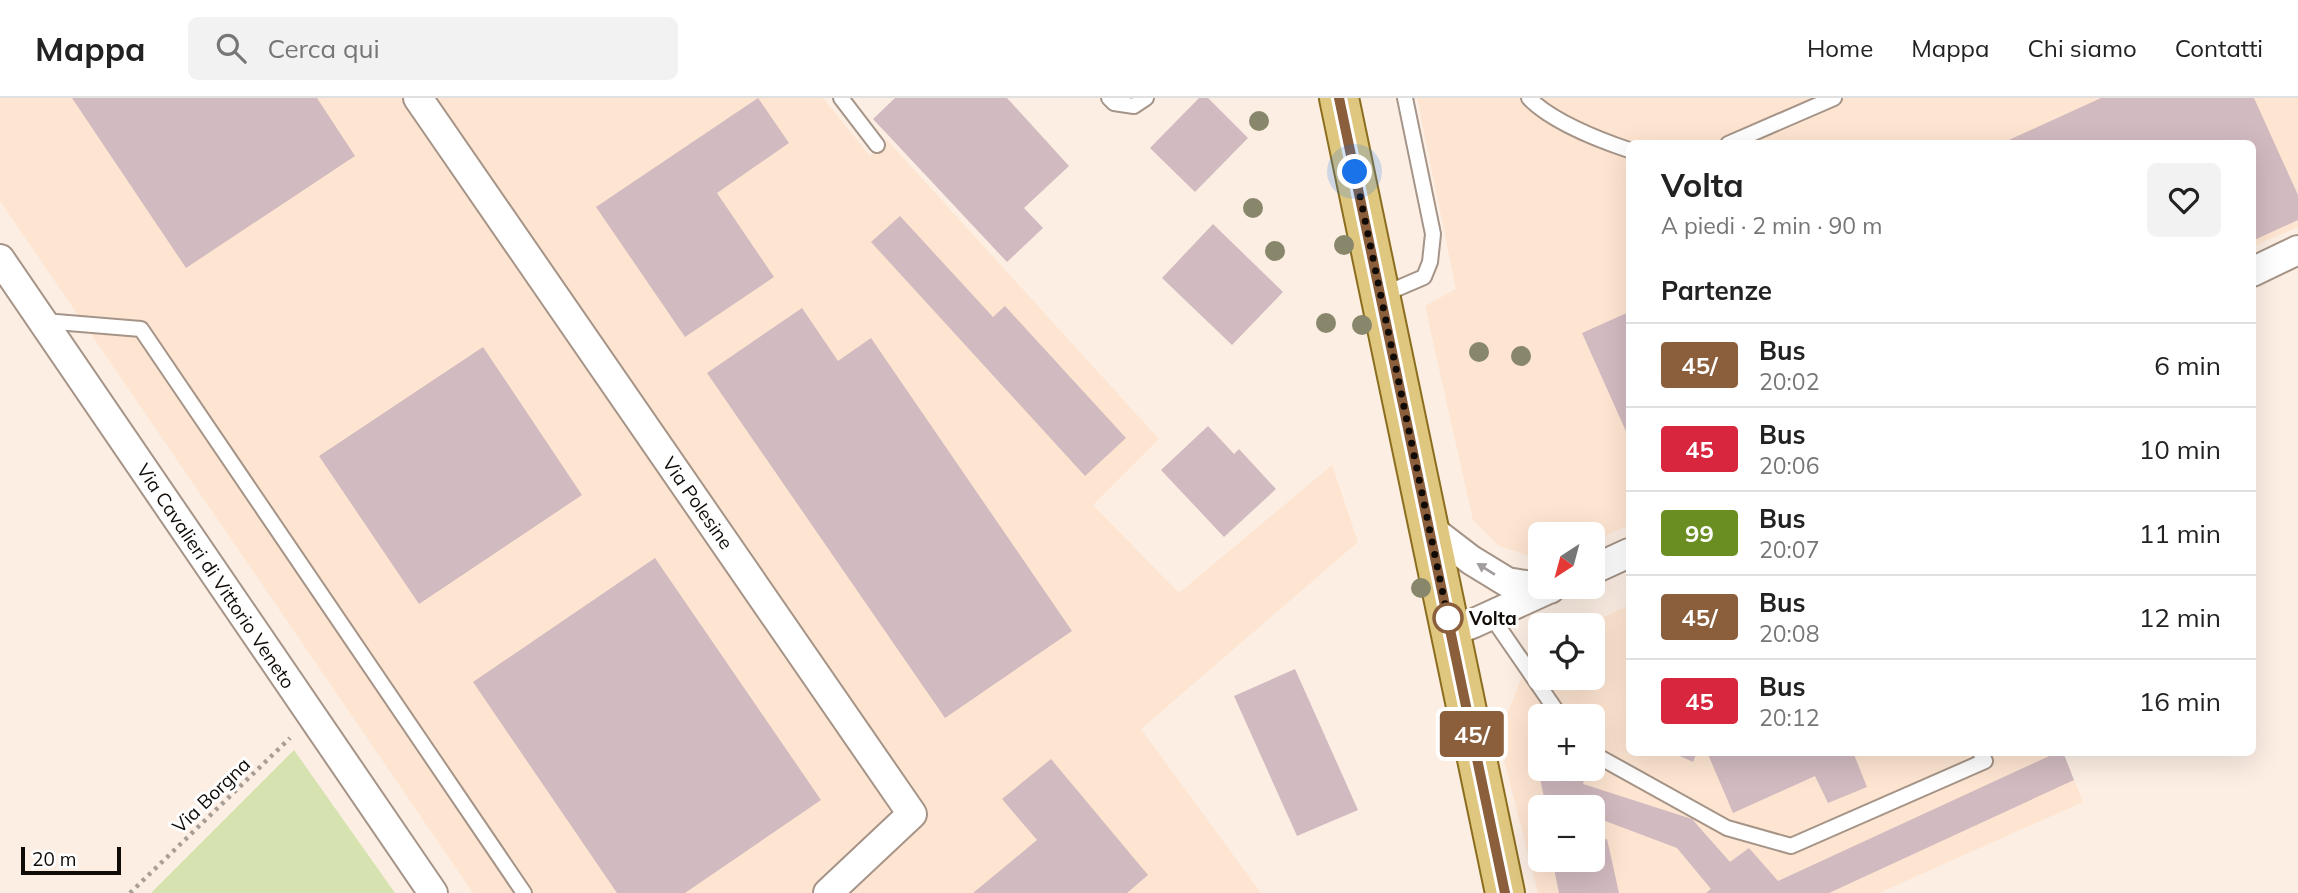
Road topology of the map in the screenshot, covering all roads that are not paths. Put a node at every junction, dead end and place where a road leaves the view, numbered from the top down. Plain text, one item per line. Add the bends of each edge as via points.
1 (418, 98) edge
2 (841, 98) edge
3 (1109, 98) edge
4 (1146, 98) edge
5 (1339, 98) edge
6 (1405, 98) edge
7 (1529, 98) edge
8 (1833, 98) edge
9 (1737, 140) edge
10 (877, 145) dead end
11 (1626, 149) edge
12 (2298, 250) edge
13 (0, 259) edge
14 (2256, 270) edge
15 (1381, 296) junction
16 (42, 321) junction
17 (1428, 527) junction
18 (1626, 554) edge
19 (1605, 564) edge
20 (1528, 585) edge
21 (1529, 599) edge
22 (1491, 616) junction
23 (1451, 632) junction
24 (1552, 704) edge
25 (1982, 756) edge
26 (1605, 760) edge
27 (433, 893) edge
28 (524, 893) edge
29 (828, 893) edge
30 (1505, 893) edge

1 - 29 street, Via Polesine via 912,814
2 - 10 lane
3 - 4 lane via 1134,106
5 - 15 main road
6 - 15 lane via 1433,234 1430,262 1424,277
7 - 11 lane via 1571,126
8 - 9 lane
12 - 14 street
13 - 16 street, Via Cavalieri di Vittorio Veneto
15 - 17 main road
16 - 27 street, Via Cavalieri di Vittorio Veneto
16 - 28 lane via 141,329
20 -> 17 street via 1507,582
17 - 23 main road
18 - 19 street
21 - 22 street
22 - 23 street
22 - 24 lane
23 - 30 main road
25 - 26 lane via 1985,761 1791,846 1727,828

